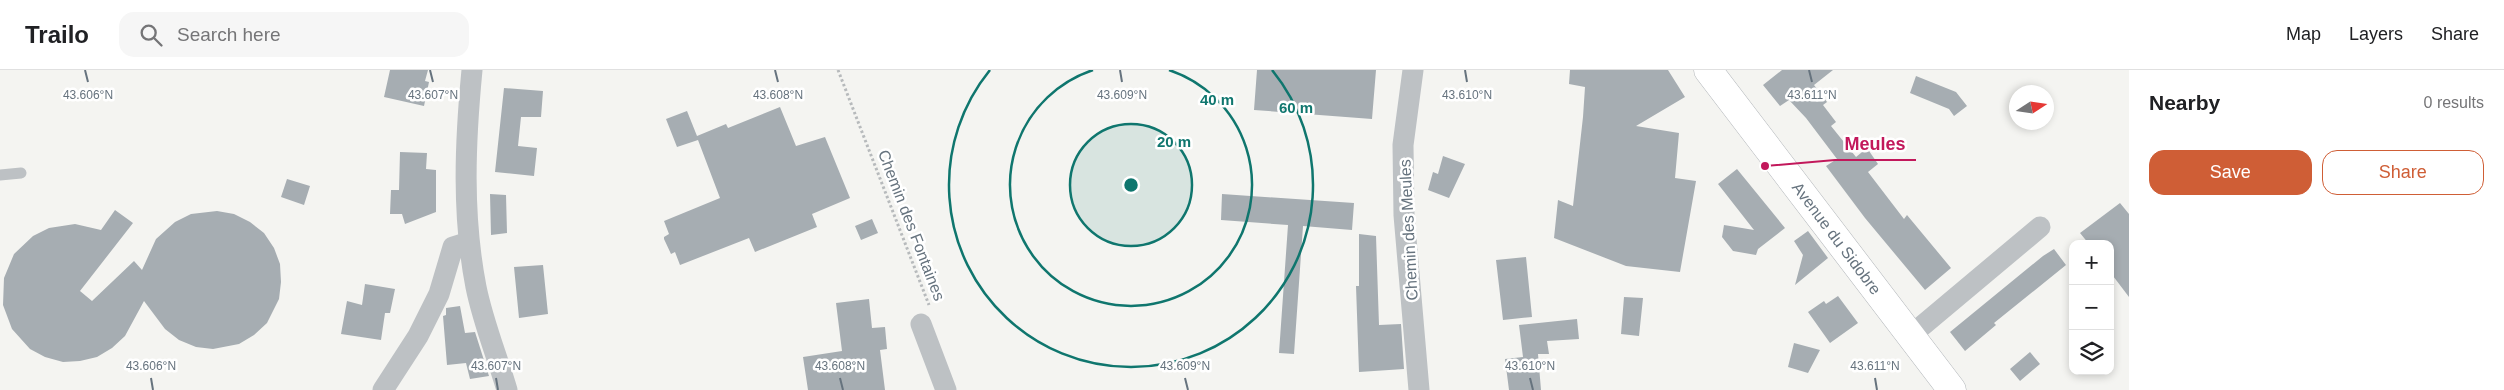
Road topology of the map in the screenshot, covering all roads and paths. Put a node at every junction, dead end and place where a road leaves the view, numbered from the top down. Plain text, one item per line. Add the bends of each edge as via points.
1 (472, 70) edge
2 (838, 70) edge
3 (1413, 70) edge
4 (1708, 70) edge
5 (21, 173) dead end
6 (0, 174) edge
7 (2040, 227) dead end
8 (469, 242) junction
9 (926, 316) joint
10 (1910, 336) junction
11 (383, 390) edge
12 (507, 390) edge
13 (946, 390) edge
14 (1419, 390) edge
15 (1952, 390) edge

1 - 8 street via 466,185
2 - 9 path, Chemin des Fontaines
3 - 14 street, Chemin des Meules via 1403,145 1404,215
4 - 10 main road, Avenue du Sidobre
5 - 6 lane
7 - 10 street
8 - 11 street via 453,247 439,294 414,342
8 - 12 street via 477,290
9 - 13 street
10 - 15 main road, Avenue du Sidobre

